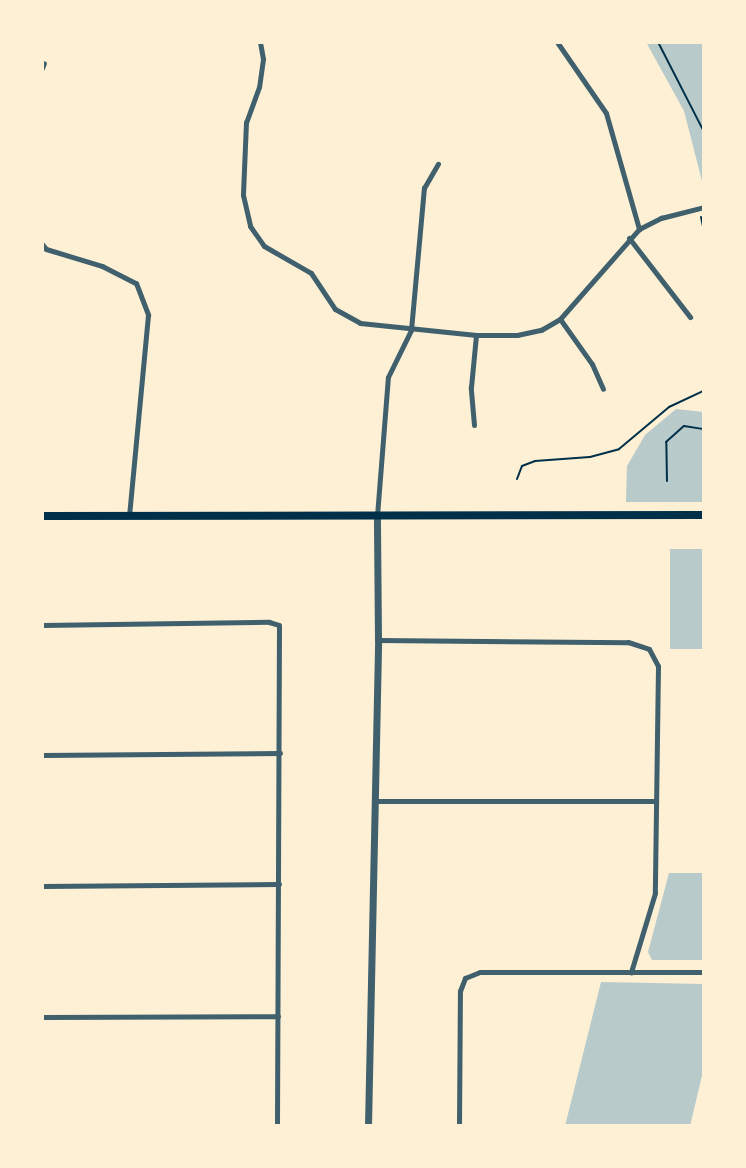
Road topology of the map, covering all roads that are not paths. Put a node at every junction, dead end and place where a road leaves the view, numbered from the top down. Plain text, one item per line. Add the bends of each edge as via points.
1 (260, 42) edge
2 (557, 42) edge
3 (438, 164) dead end
4 (702, 208) edge
5 (639, 229) junction
6 (629, 238) junction
7 (42, 244) edge
8 (690, 317) dead end
9 (560, 319) junction
10 (411, 330) junction
11 (476, 335) junction
12 (603, 389) dead end
13 (474, 425) dead end
14 (704, 515) edge
15 (42, 516) edge
16 (129, 516) junction
17 (377, 516) junction
18 (42, 625) edge
19 (378, 640) junction
20 (280, 753) junction
21 (42, 755) edge
22 (374, 801) junction
23 (656, 801) junction
24 (279, 884) junction
25 (42, 886) edge
26 (631, 972) junction
27 (704, 972) edge
28 (278, 1016) junction
29 (42, 1017) edge
30 (277, 1126) edge
31 (368, 1126) edge
32 (459, 1126) edge

1 - 10 street via 259,87 246,122 243,195 250,226 264,246 311,273 335,309 360,323
2 - 5 street via 606,113
3 - 10 street via 424,188
4 - 5 street
5 - 6 street
6 - 8 street
6 - 9 street
7 - 16 street via 136,283 148,315
9 - 11 street via 517,335
9 - 12 street
10 - 11 street
10 - 17 street via 388,377
11 - 13 street
14 - 17 main road
15 - 16 main road
16 - 17 main road
17 - 19 street
18 - 20 street via 279,625
19 - 22 street
19 - 23 street via 628,642 649,649 658,666
20 - 21 street
20 - 24 street
22 - 23 street
22 - 31 street
23 - 26 street via 655,893
24 - 25 street
24 - 28 street
26 - 27 street
26 - 32 street via 480,972 465,978 460,991
28 - 29 street
28 - 30 street

